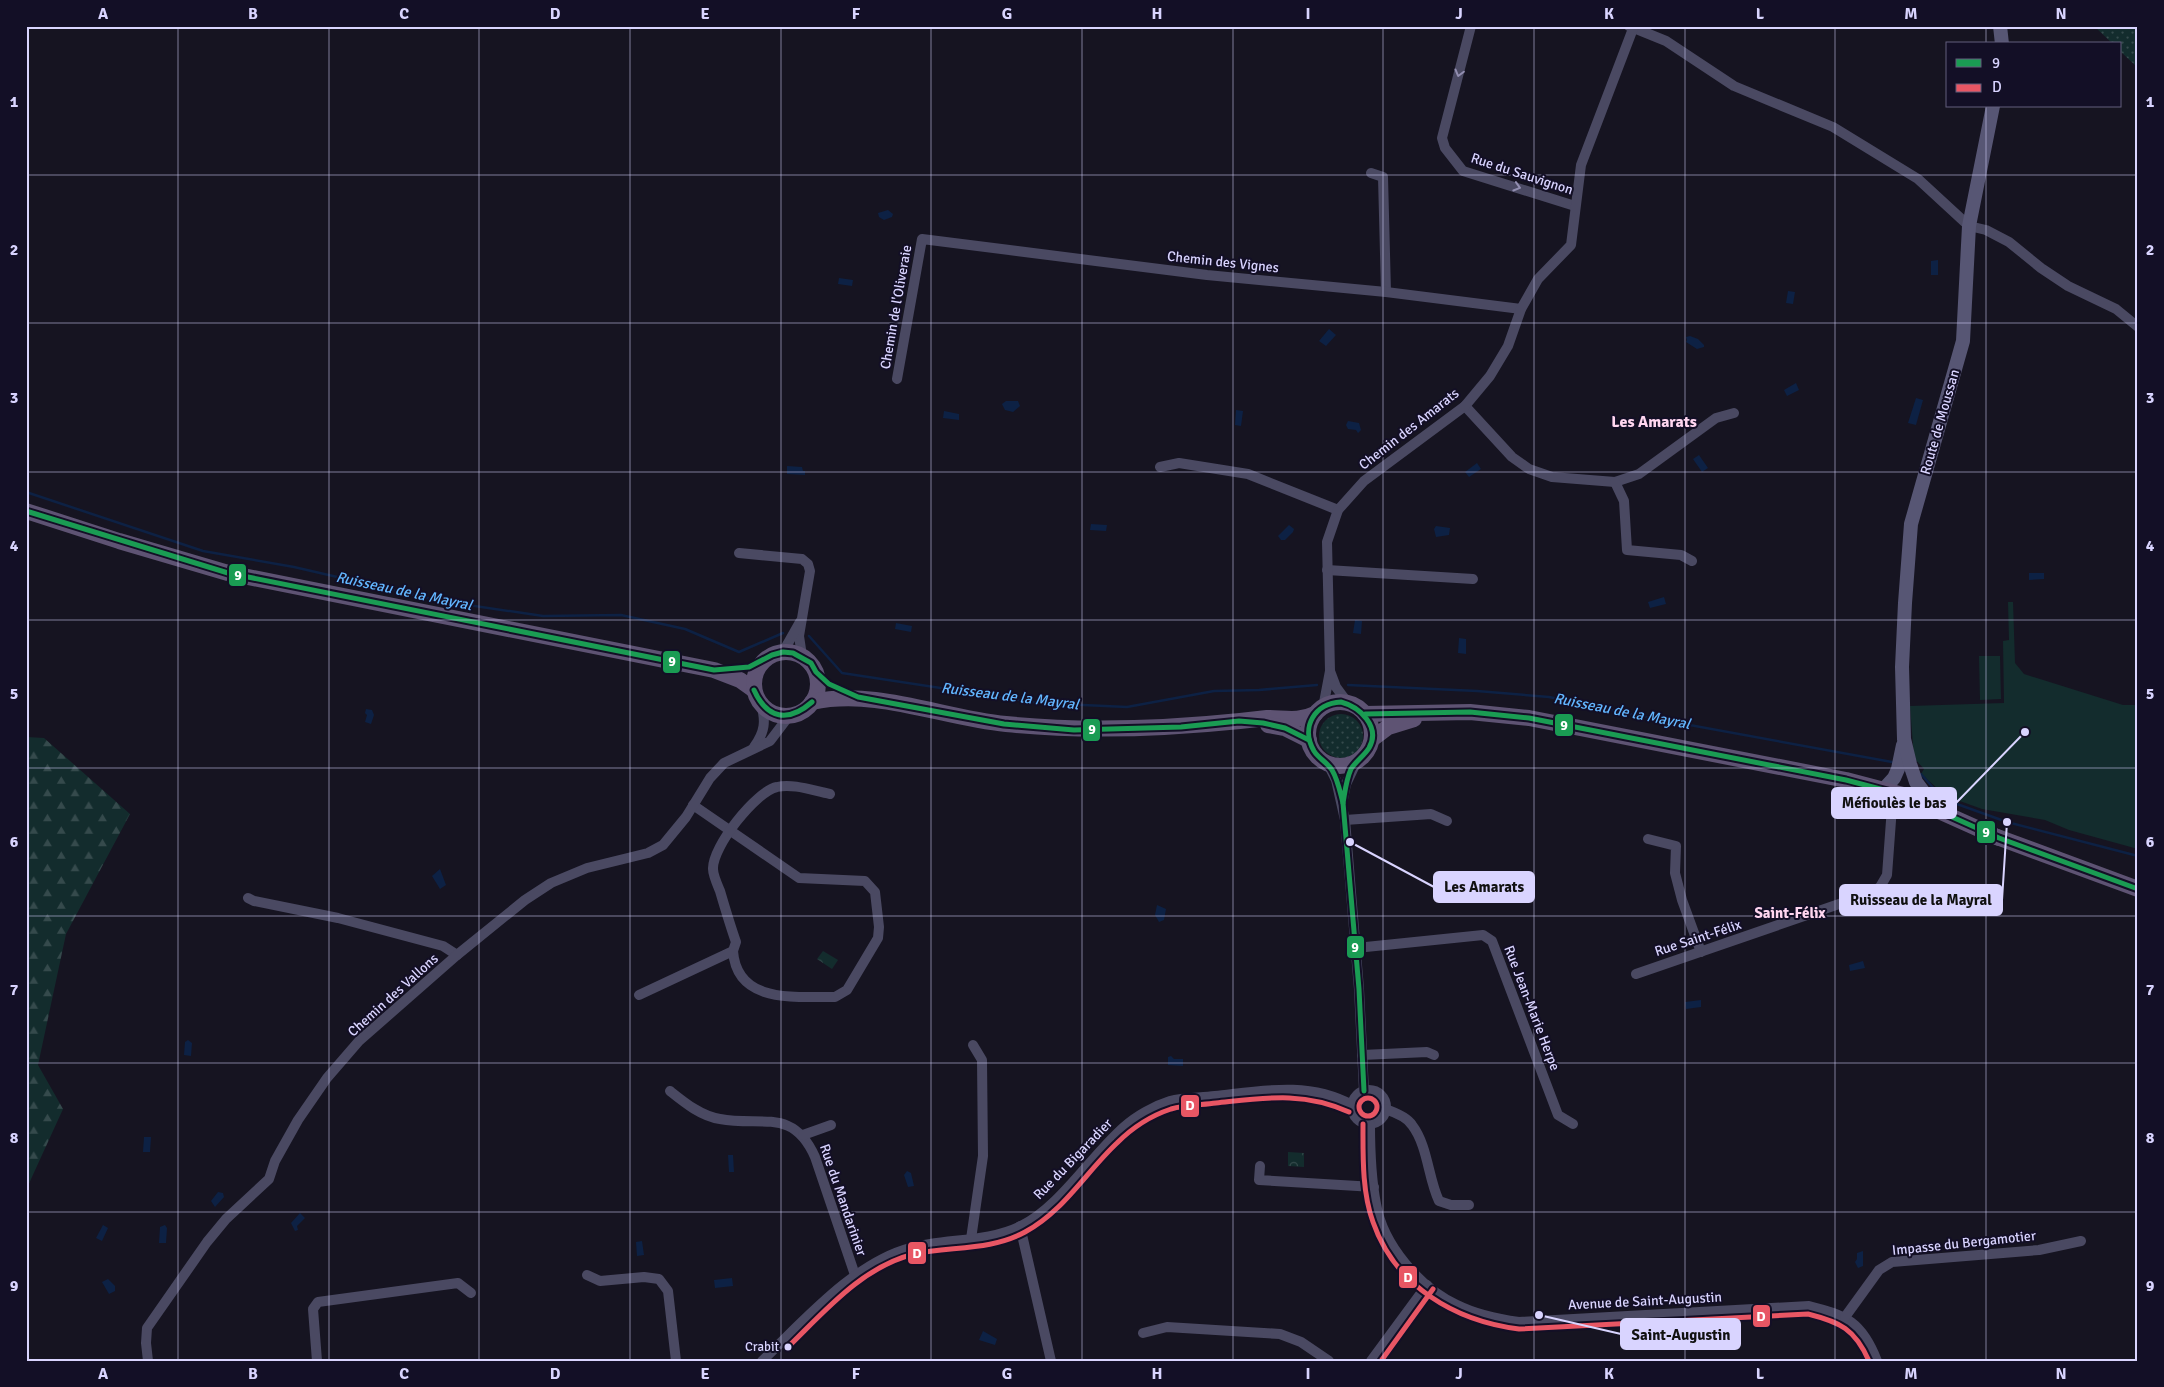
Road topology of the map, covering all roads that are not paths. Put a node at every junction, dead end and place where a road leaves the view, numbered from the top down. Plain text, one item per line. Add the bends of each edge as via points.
1 (1472, 26) edge
2 (2000, 26) edge
3 (1632, 27) edge
4 (2002, 42) edge
5 (1993, 108) edge
6 (1372, 173) dead end
7 (1575, 206) junction
8 (1969, 226) junction
9 (922, 239) joint
10 (1386, 292) junction
11 (1521, 308) junction
12 (2138, 327) edge
13 (897, 379) dead end
14 (1465, 406) junction
15 (1734, 413) dead end
16 (1160, 467) dead end
17 (1615, 482) junction
18 (1338, 510) junction
19 (26, 511) edge
20 (739, 553) dead end
21 (1692, 561) dead end
22 (1327, 570) junction
23 (1473, 579) dead end
24 (801, 621) junction
25 (783, 652) junction
26 (802, 656) junction
27 (764, 661) junction
28 (714, 670) junction
29 (1330, 671) junction
30 (816, 672) junction
31 (758, 697) junction
32 (858, 697) junction
33 (812, 702) junction
34 (1346, 702) junction
35 (1319, 711) junction
36 (1434, 713) junction
37 (1365, 714) junction
38 (789, 716) junction
39 (1239, 721) junction
40 (1372, 739) junction
41 (1309, 740) junction
42 (1904, 740) junction
43 (754, 748) junction
44 (1356, 763) junction
45 (1328, 764) junction
46 (1784, 768) junction
47 (1883, 790) junction
48 (830, 794) dead end
49 (1896, 800) junction
50 (1343, 803) junction
51 (693, 805) junction
52 (1937, 810) junction
53 (1345, 820) junction
54 (1447, 821) dead end
55 (730, 829) junction
56 (1999, 838) junction
57 (1648, 839) dead end
58 (2138, 889) edge
59 (248, 898) dead end
60 (1356, 948) junction
61 (733, 951) junction
62 (1700, 952) junction
63 (457, 955) junction
64 (1636, 974) dead end
65 (639, 995) dead end
66 (974, 1045) dead end
67 (1434, 1055) dead end
68 (1362, 1056) junction
69 (670, 1091) dead end
70 (1364, 1091) junction
71 (1352, 1104) junction
72 (1385, 1109) junction
73 (1370, 1124) junction
74 (1573, 1124) dead end
75 (830, 1125) dead end
76 (803, 1135) junction
77 (1260, 1166) dead end
78 (1374, 1187) junction
79 (1469, 1205) dead end
80 (1020, 1226) junction
81 (971, 1239) junction
82 (2081, 1241) dead end
83 (587, 1275) dead end
84 (855, 1275) junction
85 (1427, 1285) junction
86 (471, 1293) dead end
87 (1845, 1317) junction
88 (1143, 1333) dead end
89 (148, 1361) edge
90 (317, 1361) edge
91 (676, 1361) edge
92 (762, 1361) edge
93 (1051, 1361) edge
94 (1329, 1361) edge
95 (1371, 1361) edge
96 (1877, 1361) edge

1 -> 7 street, Rue du Sauvignon via 1442,138 1445,148 1462,171
2 - 4 street
3 - 7 street, Chemin des Amarats via 1581,165
3 - 8 street via 1666,41 1734,86 1833,127 1918,179
5 - 8 street, Route de Moussan
6 - 10 street via 1383,176
7 - 11 street, Chemin des Amarats via 1571,245 1538,279
8 - 12 street via 1986,230 2009,242 2068,286 2116,309
8 - 42 street, Route de Moussan via 1963,340 1911,524 1902,667
9 - 10 street, Chemin des Vignes via 1210,275
9 - 13 street, Chemin de l'Oliveraie
10 - 11 street, Chemin des Vignes
11 - 14 street, Chemin des Amarats via 1508,346 1490,376
14 - 17 street via 1512,457 1529,469 1552,477
14 - 18 street, Chemin des Amarats via 1364,481
15 - 17 street via 1716,418 1639,474
16 - 18 street via 1179,463 1248,474
17 - 21 street via 1624,501 1627,550 1681,555
18 - 22 street, Chemin des Amarats via 1327,542
19 - 28 main road via 228,573
20 - 24 street via 802,559 808,564 810,571
22 - 23 street
22 - 29 street, Chemin des Amarats
24 - 25 street
24 - 26 street
25 - 26 main road
25 - 27 main road
26 - 30 main road
27 - 28 main road via 749,667
27 - 31 main road via 754,679
28 - 31 main road via 740,680
29 - 34 street, Chemin des Amarats
29 - 35 street, Chemin des Amarats via 1326,700
30 - 32 main road via 829,684
30 - 33 main road via 817,688
31 - 38 main road via 774,713
31 - 43 street via 765,718 761,737
32 - 33 main road
32 - 39 main road via 1004,724 1074,730 1181,727
33 - 38 main road via 798,714
34 - 35 main road via 1335,702
34 - 37 main road
35 - 39 main road via 1299,720 1266,718
35 - 41 main road via 1309,726
36 - 37 main road
36 - 40 main road via 1388,727
36 - 46 main road via 1470,712 1529,718
37 - 40 main road via 1371,726
38 - 43 street, Chemin des Vallons via 770,741
39 - 41 main road via 1285,728
40 - 44 main road
41 - 45 main road via 1312,748
42 - 47 street via 1898,769
42 - 52 street via 1916,782
43 - 51 street, Chemin des Vallons via 724,764 710,778
44 - 45 main road
44 - 50 street via 1346,784
45 - 50 street
46 - 47 main road
46 - 49 main road
47 - 52 main road
48 - 55 street via 776,787 756,801
49 - 56 main road
49 - 62 street, Rue Saint-Félix via 1892,807 1887,875 1880,887 1871,893
50 - 53 street
51 - 55 street
51 - 63 street, Chemin des Vallons via 663,845 648,854 587,868 552,883 525,900
52 - 56 main road
53 - 54 street via 1431,814
53 - 60 street
55 - 61 street via 717,853 713,869 736,942
55 - 61 street via 799,878 869,883 876,892 879,927 878,938 847,990 835,998 775,995 757,990 741,975 734,962
56 - 58 main road
57 - 62 street via 1676,846 1675,873
59 - 63 street via 443,946
60 - 68 street
60 - 74 street, Rue Jean-Marie Herpe via 1483,935 1492,940 1558,1115
61 - 65 street
62 - 64 street, Rue Saint-Félix
63 - 89 street, Chemin des Vallons via 360,1041 327,1078 298,1120 275,1161 269,1179 206,1242 147,1328
66 - 81 street via 982,1060 983,1156
67 - 68 street via 1427,1052
68 - 70 street
69 - 76 street, Rue du Mandarinier via 699,1112 720,1119 774,1121
70 - 71 street
70 - 72 street via 1380,1094
71 - 73 street via 1356,1118
71 - 80 street, Rue du Bigaradier via 1312,1090 1284,1088 1171,1101 1126,1125 1050,1205
72 - 73 street via 1378,1121
72 - 79 street via 1411,1123 1439,1201
73 - 78 street, Avenue de Saint-Augustin
75 - 76 street, Rue du Mandarinier
76 - 84 street, Rue du Mandarinier via 815,1157
77 - 78 street via 1259,1180
78 - 85 street, Avenue de Saint-Augustin via 1376,1205 1385,1230 1398,1253
80 - 81 street, Rue du Bigaradier via 992,1237
80 - 93 street
81 - 84 street, Rue du Bigaradier via 911,1247 883,1258
82 - 87 street, Impasse du Bergamotier via 2038,1250 1892,1262 1879,1270
83 - 91 street via 600,1281 644,1276 659,1279 668,1291
84 - 92 street, Rue du Bigaradier
85 - 87 street, Avenue de Saint-Augustin via 1457,1306 1490,1318 1519,1322 1797,1306
85 - 95 street
86 - 90 street via 458,1284 318,1302 313,1309
87 - 96 street, Avenue de Saint-Augustin via 1864,1336
88 - 94 street via 1167,1327 1280,1334 1301,1342

